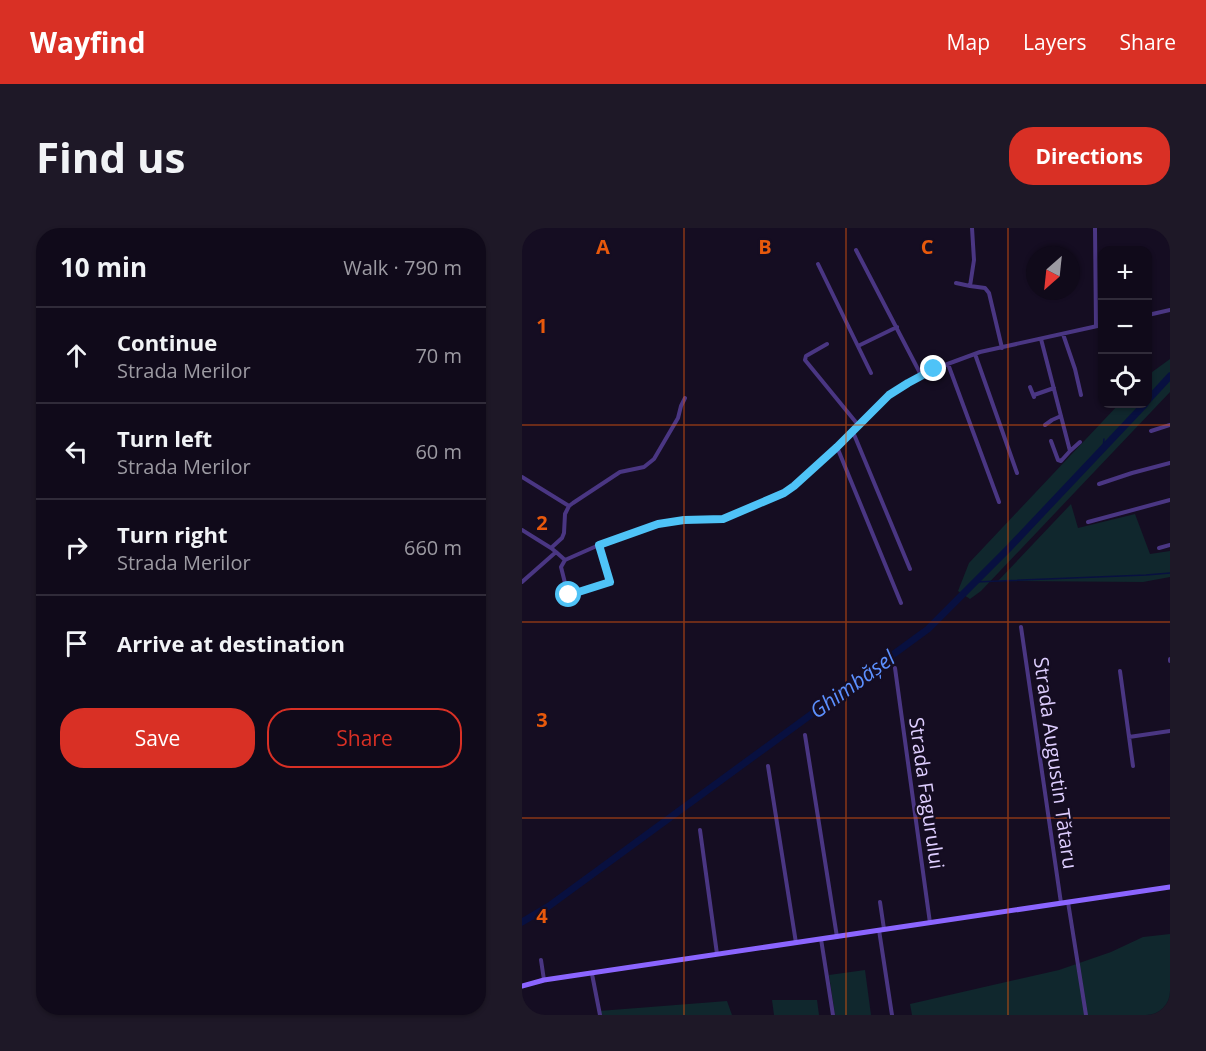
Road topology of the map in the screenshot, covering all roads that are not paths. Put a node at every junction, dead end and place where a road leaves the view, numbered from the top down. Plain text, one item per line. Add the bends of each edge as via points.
1 (972, 228) edge
2 (1095, 228) edge
3 (856, 250) dead end
4 (818, 264) dead end
5 (956, 283) dead end
6 (970, 286) junction
7 (1170, 310) edge
8 (1152, 314) edge
9 (1096, 326) joint
10 (897, 327) junction
11 (1064, 334) junction
12 (1041, 339) junction
13 (827, 344) dead end
14 (858, 346) junction
15 (1002, 348) junction
16 (975, 354) junction
17 (948, 364) junction
18 (871, 373) dead end
19 (921, 375) junction
20 (1030, 387) dead end
21 (1054, 388) junction
22 (1081, 394) dead end
23 (686, 398) dead end
24 (1061, 416) junction
25 (1045, 425) dead end
26 (1170, 425) edge
27 (859, 426) junction
28 (1151, 431) dead end
29 (853, 432) junction
30 (1051, 441) dead end
31 (1080, 442) dead end
32 (837, 447) junction
33 (1070, 451) junction
34 (1170, 463) edge
35 (1017, 473) dead end
36 (522, 477) edge
37 (1099, 484) dead end
38 (1170, 500) edge
39 (999, 502) dead end
40 (569, 506) junction
41 (1088, 522) dead end
42 (522, 530) edge
43 (599, 545) junction
44 (1170, 545) edge
45 (552, 548) junction
46 (1159, 548) dead end
47 (556, 552) junction
48 (565, 560) junction
49 (910, 569) dead end
50 (522, 582) edge
51 (901, 603) dead end
52 (1021, 627) dead end
53 (896, 668) dead end
54 (1120, 671) dead end
55 (1170, 731) edge
56 (805, 735) dead end
57 (1129, 737) junction
58 (768, 766) dead end
59 (1133, 766) dead end
60 (700, 830) dead end
61 (1170, 887) edge
62 (880, 902) dead end
63 (1064, 903) junction
64 (930, 923) junction
65 (882, 930) junction
66 (837, 937) junction
67 (821, 939) junction
68 (795, 943) junction
69 (717, 955) junction
70 (541, 960) dead end
71 (592, 974) junction
72 (544, 980) junction
73 (522, 986) edge
74 (600, 1015) edge
75 (833, 1015) edge
76 (892, 1015) edge
77 (1086, 1015) edge

1 - 6 street via 974,260
2 - 9 street
3 - 10 street
4 - 14 street
5 - 6 street
6 - 15 street via 985,288 989,293
7 - 8 street
9 - 11 street
10 - 14 street
10 - 19 street
11 - 12 street
11 - 22 street
12 - 15 street
12 - 21 street
13 - 27 street via 805,360
14 - 18 street
15 - 16 street
16 - 17 street
16 - 35 street
17 - 19 street
17 - 39 street
19 - 27 street via 889,395
20 - 21 street via 1034,397
21 - 24 street
23 - 40 street via 651,462 620,472
24 - 25 street
24 - 33 street
26 - 28 street
27 - 29 street
29 - 32 street
29 - 49 street
30 - 33 street via 1059,461
31 - 33 street
32 - 43 street via 788,491 726,518 658,524
32 - 51 street
34 - 37 street
36 - 40 street
38 - 41 street
40 - 45 street via 562,538
42 - 45 street
43 - 48 street
43 - 48 street via 610,582 568,595 561,567
44 - 46 street
45 - 47 street
47 - 48 street
47 - 50 street
52 - 63 street, Strada Augustin Tătaru
53 - 64 street, Strada Fagurului
54 - 57 street
55 - 57 street
56 - 66 street
57 - 59 street
58 - 68 street
60 - 69 street
61 - 63 street
62 - 65 street
63 - 64 street
63 - 77 street, Strada Augustin Tătaru
64 - 65 street
65 - 66 street
65 - 76 street
66 - 67 street
67 - 68 street
67 - 75 street
68 - 69 street
69 - 71 street
70 - 72 street
71 - 72 street
71 - 74 street
72 - 73 street

